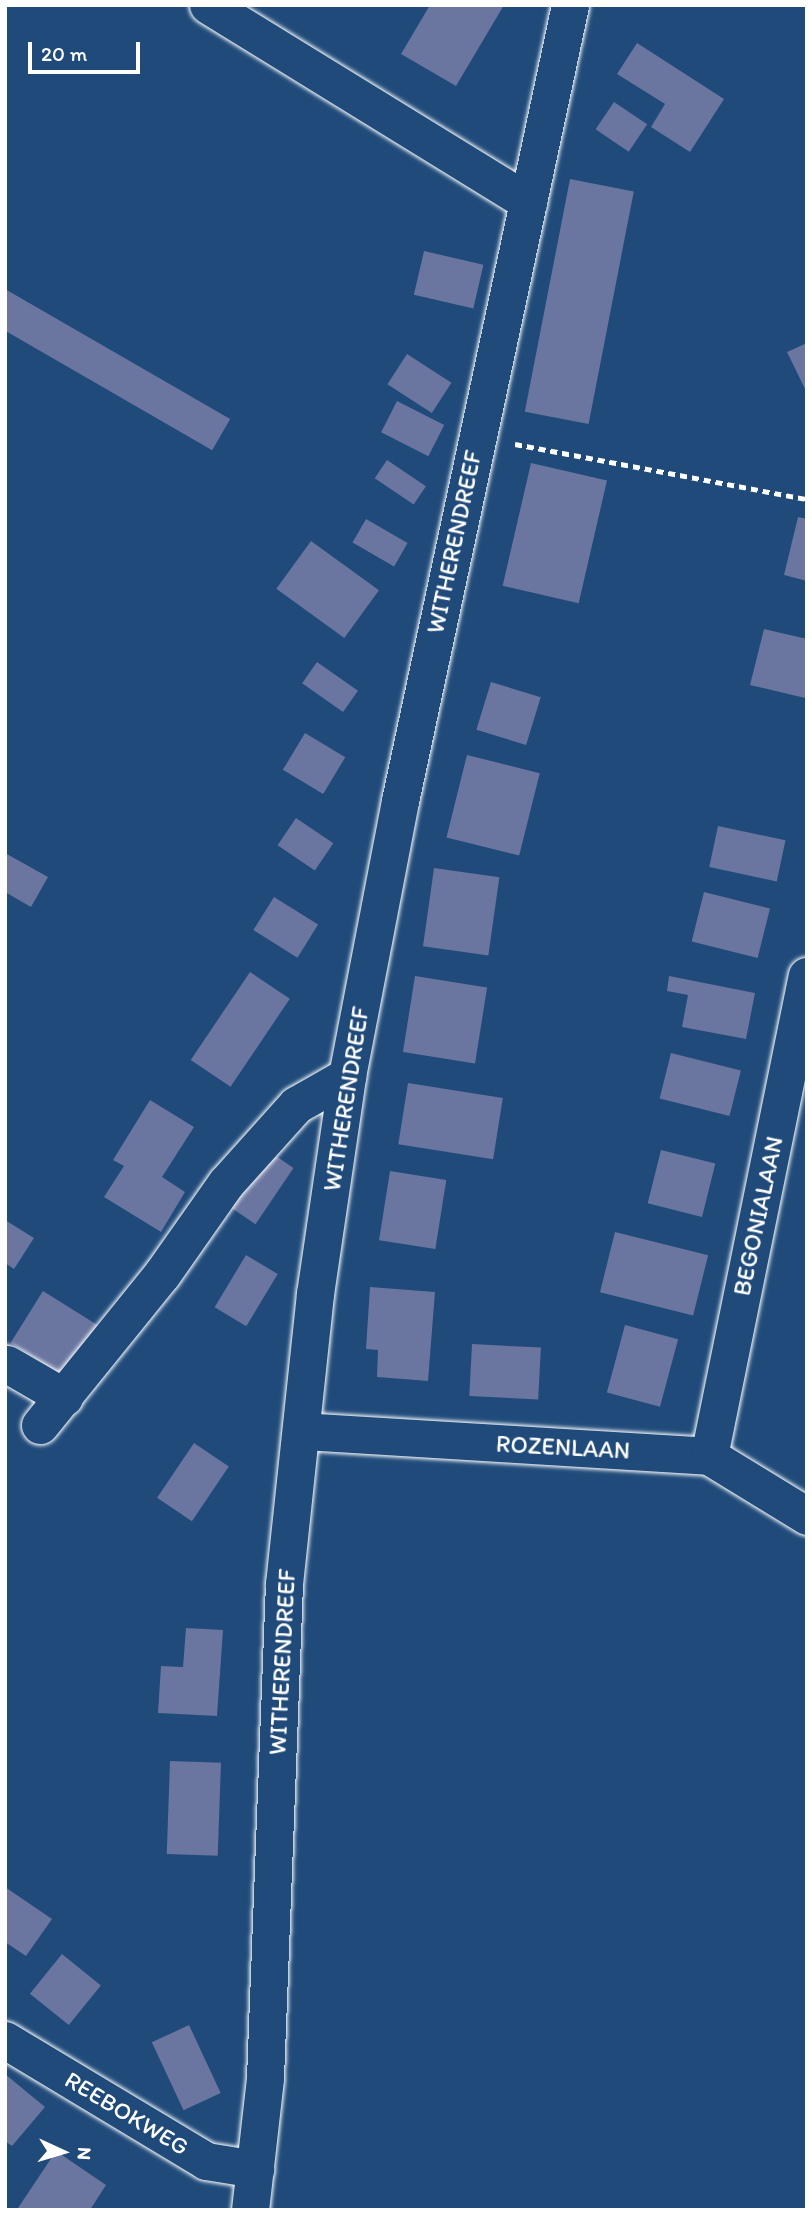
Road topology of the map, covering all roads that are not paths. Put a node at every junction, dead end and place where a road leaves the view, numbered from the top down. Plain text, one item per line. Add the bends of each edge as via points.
1 (208, 5) edge
2 (570, 5) edge
3 (528, 202) junction
4 (807, 976) edge
5 (803, 1021) edge
6 (347, 1076) junction
7 (7, 1364) dead end
8 (64, 1397) junction
9 (40, 1425) dead end
10 (302, 1431) junction
11 (709, 1456) junction
12 (807, 1517) edge
13 (5, 2040) edge
14 (255, 2169) junction
15 (250, 2210) edge

1 - 3 street
2 - 3 street, WITHERENDREEF
3 - 6 street, WITHERENDREEF via 400,801
4 - 5 street, BEGONIALAAN
5 - 11 street, BEGONIALAAN
6 - 8 street via 296,1105 226,1183 162,1274
6 - 10 street, WITHERENDREEF via 314,1294
7 - 8 street
8 - 9 street
10 - 11 street, ROZENLAAN
10 - 14 street, WITHERENDREEF via 284,1584 265,2078
11 - 12 street, ROZENLAAN
13 - 14 street, REEBOKWEG via 206,2161
14 - 15 street, WITHERENDREEF

